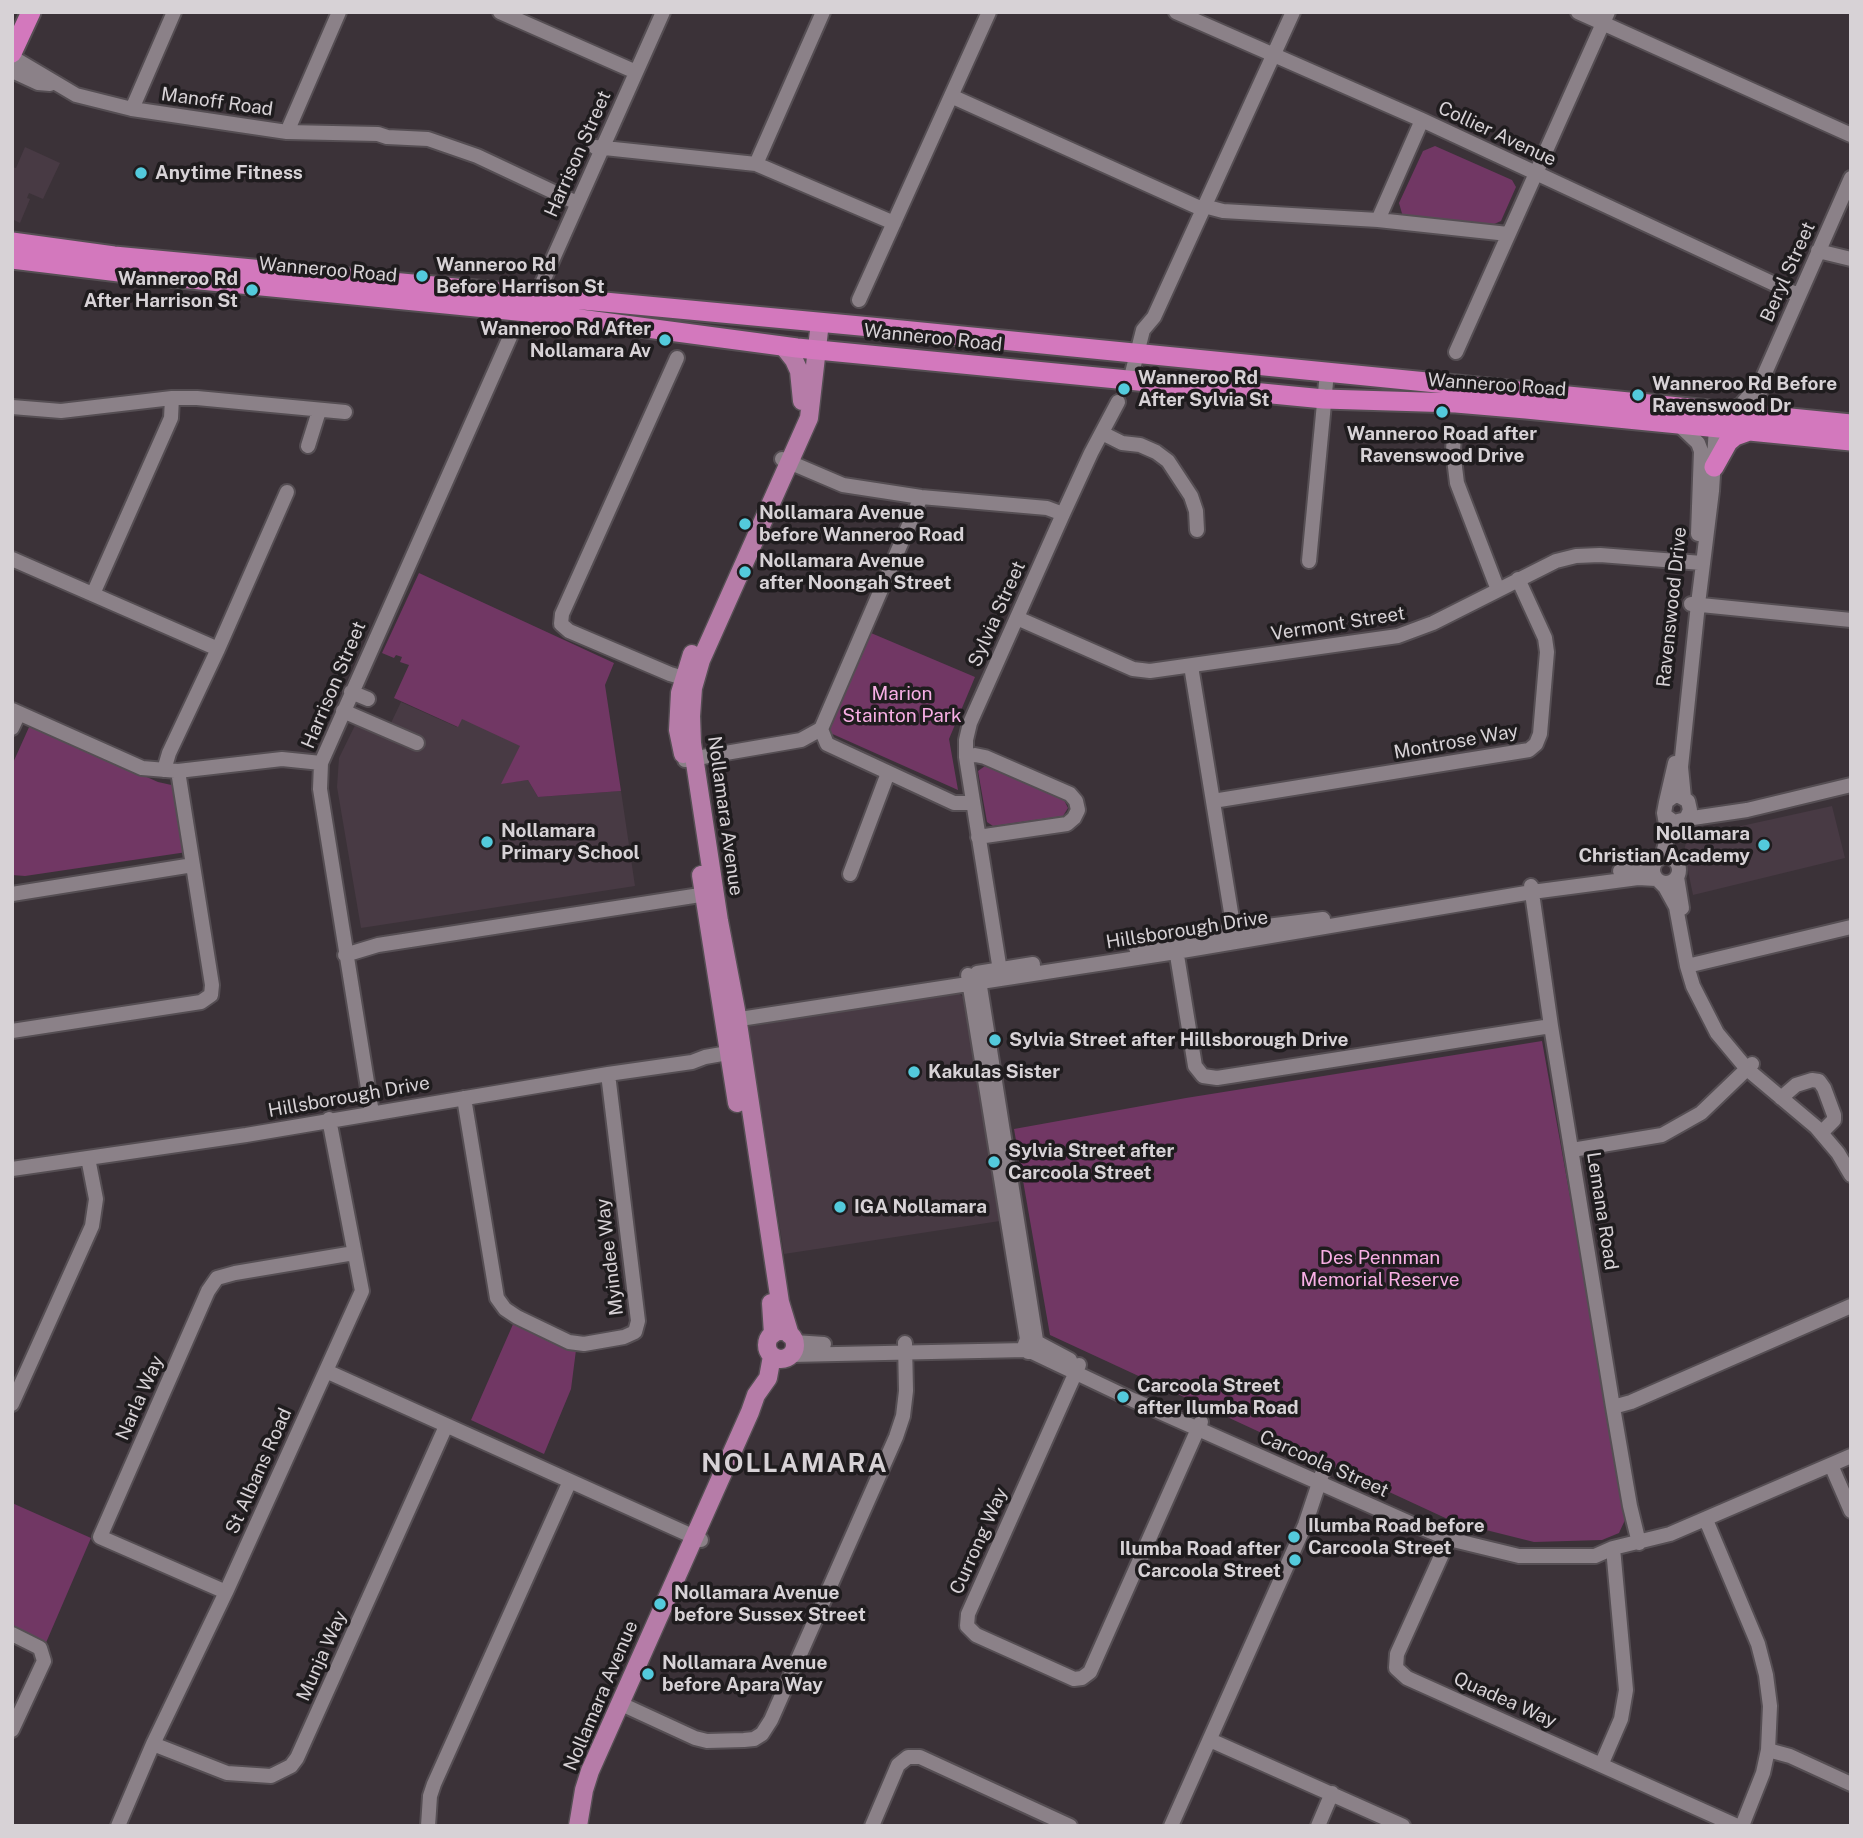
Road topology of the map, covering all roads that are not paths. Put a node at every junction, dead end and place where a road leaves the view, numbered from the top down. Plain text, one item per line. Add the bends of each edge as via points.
1 (31, 12) edge
2 (174, 12) edge
3 (339, 12) edge
4 (500, 12) edge
5 (654, 12) edge
6 (663, 12) edge
7 (823, 12) edge
8 (989, 12) edge
9 (1176, 12) edge
10 (1293, 12) edge
11 (1578, 12) edge
12 (1605, 18) edge
13 (12, 55) edge
14 (1274, 56) junction
15 (632, 70) junction
16 (12, 71) edge
17 (55, 85) junction
18 (951, 96) junction
19 (132, 109) junction
20 (1422, 120) junction
21 (286, 132) junction
22 (1851, 135) edge
23 (598, 148) junction
24 (756, 164) junction
25 (1535, 173) junction
26 (1851, 178) edge
27 (575, 197) junction
28 (1203, 208) junction
29 (1378, 220) junction
30 (894, 223) junction
31 (1508, 234) junction
32 (12, 242) edge
33 (1818, 251) junction
34 (12, 259) edge
35 (1851, 259) edge
36 (1798, 295) junction
37 (859, 300) dead end
38 (533, 304) junction
39 (817, 322) junction
40 (510, 337) dead end
41 (783, 346) junction
42 (813, 350) junction
43 (1456, 352) dead end
44 (848, 353) junction
45 (1140, 354) junction
46 (677, 358) dead end
47 (1327, 372) junction
48 (1134, 381) junction
49 (814, 382) junction
50 (1761, 382) junction
51 (172, 398) junction
52 (1324, 399) junction
53 (802, 401) junction
54 (1118, 402) dead end
55 (1653, 404) junction
56 (12, 407) edge
57 (320, 411) junction
58 (1729, 411) junction
59 (345, 412) dead end
60 (1756, 423) junction
61 (1678, 424) junction
62 (1851, 424) edge
63 (1716, 427) junction
64 (1102, 433) junction
65 (1454, 435) dead end
66 (1851, 441) edge
67 (308, 446) dead end
68 (786, 460) junction
69 (1714, 467) junction
70 (287, 492) dead end
71 (920, 497) junction
72 (1063, 514) junction
73 (1197, 530) dead end
74 (12, 558) edge
75 (1309, 561) dead end
76 (1699, 562) junction
77 (1518, 579) junction
78 (1498, 590) junction
79 (93, 594) junction
80 (1694, 604) junction
81 (1017, 618) junction
82 (1851, 620) edge
83 (218, 649) junction
84 (1191, 666) junction
85 (689, 679) junction
86 (351, 692) junction
87 (368, 699) dead end
88 (16, 711) edge
89 (343, 711) junction
90 (12, 728) edge
91 (821, 729) junction
92 (417, 743) dead end
93 (966, 757) junction
94 (689, 759) junction
95 (321, 763) junction
96 (171, 771) junction
97 (887, 773) junction
98 (1851, 785) edge
99 (1686, 799) junction
100 (1213, 801) junction
101 (973, 803) junction
102 (1666, 810) junction
103 (1729, 811) junction
104 (1684, 820) junction
105 (978, 837) junction
106 (193, 865) junction
107 (1677, 870) junction
108 (1658, 871) junction
109 (850, 874) dead end
110 (1531, 888) junction
111 (12, 894) edge
112 (709, 894) junction
113 (1851, 927) edge
114 (1235, 936) junction
115 (1175, 946) junction
116 (344, 949) junction
117 (1690, 966) junction
118 (1001, 974) junction
119 (974, 978) junction
120 (729, 1016) junction
121 (1551, 1026) junction
122 (12, 1031) edge
123 (735, 1056) junction
124 (1750, 1066) junction
125 (608, 1074) junction
126 (1783, 1096) junction
127 (464, 1098) junction
128 (372, 1112) junction
129 (329, 1119) junction
130 (1824, 1130) junction
131 (1572, 1150) junction
132 (88, 1158) junction
133 (1851, 1161) edge
134 (12, 1169) edge
135 (1851, 1175) edge
136 (354, 1253) junction
137 (1851, 1306) edge
138 (1030, 1344) junction
139 (784, 1347) junction
140 (905, 1347) junction
141 (1077, 1369) junction
142 (326, 1371) junction
143 (12, 1404) edge
144 (1613, 1407) junction
145 (1200, 1425) junction
146 (446, 1426) junction
147 (1851, 1456) edge
148 (1831, 1465) junction
149 (1324, 1479) junction
150 (570, 1481) junction
151 (1851, 1511) edge
152 (1706, 1520) junction
153 (1450, 1535) junction
154 (697, 1538) junction
155 (1639, 1543) junction
156 (1613, 1548) junction
157 (226, 1592) junction
158 (12, 1634) edge
159 (623, 1705) junction
160 (12, 1730) edge
161 (1209, 1740) junction
162 (153, 1744) junction
163 (1768, 1750) junction
164 (1602, 1763) junction
165 (1851, 1784) edge
166 (1332, 1793) junction
167 (118, 1826) edge
168 (428, 1826) edge
169 (578, 1826) edge
170 (590, 1826) edge
171 (872, 1826) edge
172 (1070, 1826) edge
173 (1171, 1826) edge
174 (1318, 1826) edge
175 (1403, 1826) edge
176 (1739, 1826) edge

1 - 13 highway
2 - 19 street
3 - 21 street
4 - 15 street
5 - 15 street, Harrison Street
6 - 15 street, Harrison Street
7 - 24 street
8 - 18 street
9 - 14 street, Collier Avenue
10 - 14 street
11 - 12 street
12 - 22 street
12 - 25 street
13 - 17 street, Manoff Road
14 - 20 street, Collier Avenue
14 - 28 street
15 - 23 street, Harrison Street
16 - 17 street, Manoff Road
17 - 19 street, Manoff Road
18 - 28 street
18 - 30 street
19 - 21 street, Manoff Road
20 - 25 street, Collier Avenue
20 - 29 street
21 - 27 street, Manoff Road via 424,131
23 - 24 street
23 - 27 street, Harrison Street
24 - 30 street
25 - 31 street
25 - 36 street, Collier Avenue
26 - 33 street, Beryl Street
27 - 38 street, Harrison Street
28 - 29 street
28 - 45 street via 1154,317 1143,330
29 - 31 street
30 - 37 street
31 - 43 street
32 - 38 highway, Wanneroo Road
33 - 35 street
33 - 36 street, Beryl Street
34 - 38 highway, Wanneroo Road via 119,272
36 - 50 street, Beryl Street
38 - 39 highway, Wanneroo Road
38 - 41 highway, Wanneroo Road
39 - 42 main road, Nollamara Avenue
39 - 45 highway, Wanneroo Road
40 - 86 street, Harrison Street
41 - 42 highway, Wanneroo Road
41 - 53 main road via 799,371
42 - 44 highway, Wanneroo Road
42 - 49 main road, Nollamara Avenue
42 - 53 main road, Nollamara Avenue
44 - 48 highway, Wanneroo Road
44 - 49 main road via 826,362
45 - 47 highway, Wanneroo Road
45 - 48 street
46 - 85 street via 561,624
47 - 52 street
47 - 55 highway, Wanneroo Road
48 - 52 highway, Wanneroo Road
49 - 68 main road, Nollamara Avenue via 809,418
50 - 58 street, Beryl Street via 1741,405
50 - 60 street, Beryl Street
51 - 56 street via 61,411
51 - 57 street
51 - 79 street via 170,418
52 - 61 highway, Wanneroo Road via 1456,404
52 - 75 street
53 - 68 main road, Nollamara Avenue
54 - 64 street, Sylvia Street
55 - 58 highway, Wanneroo Road
55 - 63 street via 1702,417
57 - 59 street
57 - 67 street
58 - 60 highway, Wanneroo Road
60 - 62 highway, Wanneroo Road
60 - 63 highway, Wanneroo Road
60 - 66 highway, Wanneroo Road
60 - 69 highway via 1728,442
61 - 63 highway, Wanneroo Road
61 - 76 street, Ravenswood Drive via 1701,451
63 - 69 street, Ravenswood Drive
64 - 72 street, Sylvia Street
64 - 73 street via 1122,443 1140,445 1168,461 1191,496
65 - 78 street via 1457,483
68 - 71 street via 844,485
68 - 85 main road, Nollamara Avenue
69 - 76 street, Ravenswood Drive
70 - 83 street
71 - 72 street
71 - 91 street
72 - 81 street, Sylvia Street
74 - 79 street
76 - 77 street, Vermont Street via 1576,556
76 - 80 street, Ravenswood Drive
77 - 78 street, Vermont Street
77 - 100 street, Montrose Way via 1547,652 1540,734 1529,750
78 - 84 street, Vermont Street via 1398,636
79 - 83 street
80 - 82 street
80 - 99 street, Ravenswood Drive via 1681,767
80 - 102 street, Ravenswood Drive
81 - 84 street, Vermont Street via 1133,669
81 - 93 street, Sylvia Street via 970,723
83 - 96 street via 169,753
84 - 100 street
85 - 94 main road, Nollamara Avenue via 678,730
86 - 87 street
86 - 89 street, Harrison Street
88 - 90 street
88 - 96 street via 142,768
89 - 92 street
89 - 95 street, Harrison Street
91 - 94 street via 801,740
91 - 97 street via 827,744
93 - 101 street, Sylvia Street
93 - 105 street via 985,757 1070,794 1078,810 1067,824
94 - 112 main road, Nollamara Avenue
95 - 96 street via 282,759
95 - 116 street, Harrison Street via 320,789
96 - 106 street
97 - 101 street via 954,803
97 - 109 street
98 - 103 street
99 - 102 street via 1674,796
99 - 103 street
99 - 104 street via 1690,810
100 - 114 street
101 - 105 street, Sylvia Street
102 - 104 street via 1674,822
102 - 108 street, Ravenswood Drive via 1668,835
103 - 104 street
104 - 107 street via 1676,840
105 - 118 street, Sylvia Street
106 - 111 street
106 - 122 street via 211,995 201,1002
107 - 108 street, Hillsborough Drive via 1670,883
107 - 108 street via 1672,858
107 - 117 street
108 - 110 street, Hillsborough Drive
108 - 117 street via 1676,907
110 - 114 street, Hillsborough Drive via 1324,918
110 - 121 street, Lemana Road
112 - 116 street
112 - 120 main road, Nollamara Avenue
113 - 117 street
114 - 115 street, Hillsborough Drive
115 - 118 street, Hillsborough Drive
115 - 121 street via 1195,1066 1203,1076 1217,1078
116 - 128 street, Harrison Street
117 - 124 street via 1693,986 1717,1033
118 - 119 street, Hillsborough Drive
119 - 120 street, Hillsborough Drive
119 - 138 street
120 - 123 main road, Nollamara Avenue
121 - 131 street, Lemana Road
123 - 125 street, Hillsborough Drive via 704,1065 692,1062
123 - 139 main road, Nollamara Avenue via 780,1302
124 - 126 street
124 - 131 street via 1701,1113 1662,1135
125 - 127 street, Hillsborough Drive
125 - 127 street, Myindee Way via 638,1321 635,1332 624,1337 583,1344 517,1317 497,1298
126 - 130 street
126 - 130 street via 1796,1085 1819,1081 1834,1115
127 - 128 street, Hillsborough Drive
128 - 129 street, Hillsborough Drive
129 - 132 street, Hillsborough Drive
129 - 136 street, St Albans Road
130 - 133 street
130 - 135 street
131 - 144 street, Lemana Road
132 - 134 street, Hillsborough Drive
132 - 143 street via 96,1199 92,1226
136 - 142 street, St Albans Road via 362,1292
136 - 157 street, Narla Way via 217,1278 100,1537
137 - 144 street
138 - 140 street, Carcoola Street
138 - 141 street, Carcoola Street
139 - 140 street, Carcoola Street
139 - 154 main road, Nollamara Avenue
140 - 159 street via 906,1391 896,1437 762,1734 754,1739 707,1741
141 - 145 street, Carcoola Street
141 - 145 street, Currong Way via 968,1614 967,1626 976,1635 1074,1679 1090,1672
142 - 146 street
142 - 157 street, St Albans Road
144 - 155 street, Lemana Road
145 - 149 street, Carcoola Street
146 - 150 street
146 - 162 street, Munja Way via 291,1766 271,1776 227,1773
147 - 148 street, Carcoola Street
148 - 151 street
148 - 152 street, Carcoola Street
149 - 153 street, Carcoola Street
149 - 161 street
150 - 154 street
150 - 168 street via 434,1784
152 - 155 street, Carcoola Street
152 - 163 street via 1758,1644 1770,1706
153 - 156 street, Carcoola Street via 1519,1556 1595,1556
153 - 164 street, Quadea Way via 1397,1654 1396,1668 1407,1678
154 - 159 main road, Nollamara Avenue
155 - 156 street, Carcoola Street
156 - 164 street via 1626,1690 1621,1719
157 - 162 street, St Albans Road
158 - 160 street via 40,1648 44,1661
159 - 169 main road, Nollamara Avenue via 590,1771
159 - 170 main road, Nollamara Avenue via 596,1784
161 - 166 street
161 - 173 street
162 - 167 street, St Albans Road
163 - 165 street
163 - 176 street via 1755,1796
164 - 176 street, Quadea Way
166 - 174 street
166 - 175 street
171 - 172 street via 898,1765 908,1757 920,1758

